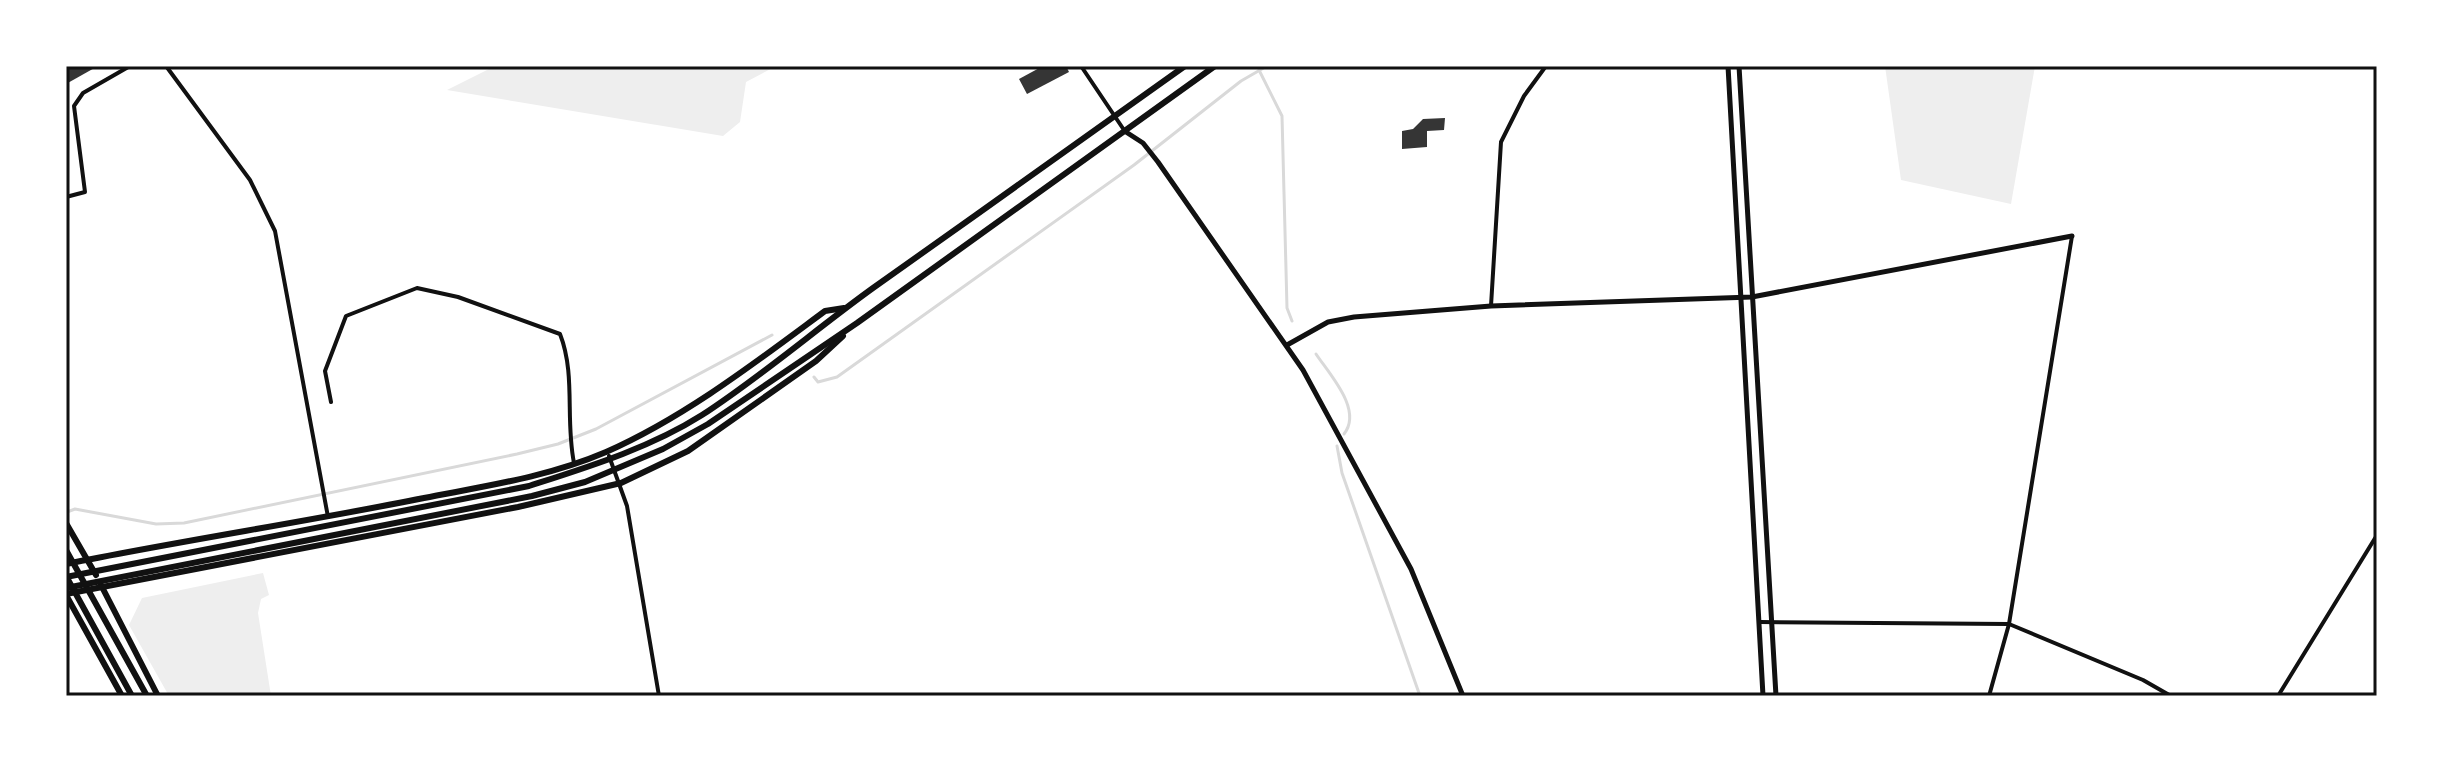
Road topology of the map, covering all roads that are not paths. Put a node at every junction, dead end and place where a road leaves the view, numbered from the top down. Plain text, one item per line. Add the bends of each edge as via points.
1 (130, 66) edge
2 (166, 66) edge
3 (1081, 66) edge
4 (1185, 66) edge
5 (1215, 66) edge
6 (1546, 66) edge
7 (1728, 66) edge
8 (1739, 66) edge
9 (1113, 118) junction
10 (1126, 132) junction
11 (66, 197) edge
12 (2072, 236) joint
13 (1738, 297) junction
14 (1752, 297) junction
15 (1491, 306) junction
16 (847, 307) junction
17 (857, 323) junction
18 (1287, 345) junction
19 (331, 402) dead end
20 (607, 451) junction
21 (574, 464) junction
22 (621, 483) junction
23 (328, 517) junction
24 (66, 523) edge
25 (2377, 535) edge
26 (66, 550) edge
27 (89, 559) junction
28 (66, 564) edge
29 (66, 576) edge
30 (103, 588) junction
31 (66, 592) edge
32 (1760, 622) junction
33 (1772, 623) junction
34 (2009, 624) junction
35 (122, 696) edge
36 (132, 696) edge
37 (147, 696) edge
38 (158, 696) edge
39 (659, 696) edge
40 (1463, 696) edge
41 (1763, 696) edge
42 (1776, 696) edge
43 (1989, 696) edge
44 (2171, 696) edge
45 (2278, 696) edge

1 - 11 street via 83,93 74,106 85,192
2 - 23 street via 250,180 275,231
3 - 9 street
4 - 9 main road
5 - 10 main road
6 - 15 street via 1501,142
7 - 13 street
8 - 14 street
9 - 10 street
9 - 16 main road
10 - 17 main road
10 - 18 street via 1158,162
12 - 14 street
12 - 34 street
13 - 14 street
13 - 15 street
13 - 32 street
14 - 33 street
15 - 18 street via 1354,317 1328,322
16 - 20 main road via 825,311 692,405
16 - 29 main road via 701,416 589,467 529,486
17 - 22 main road via 816,361 688,451
17 - 31 main road via 708,424 585,482
18 - 40 street via 1411,569
19 - 21 street via 325,371 346,316 417,288 458,297 560,334 571,361 569,435
20 - 21 main road
20 - 22 street
21 - 23 main road
22 - 30 main road
22 - 39 street
23 - 27 main road
24 - 27 main road
25 - 45 street
26 - 37 main road
27 - 28 main road
27 - 30 main road
29 - 36 main road
30 - 31 main road
30 - 38 main road
31 - 35 main road
32 - 33 street
32 - 41 street
33 - 34 street
33 - 42 street
34 - 43 street
34 - 44 street

